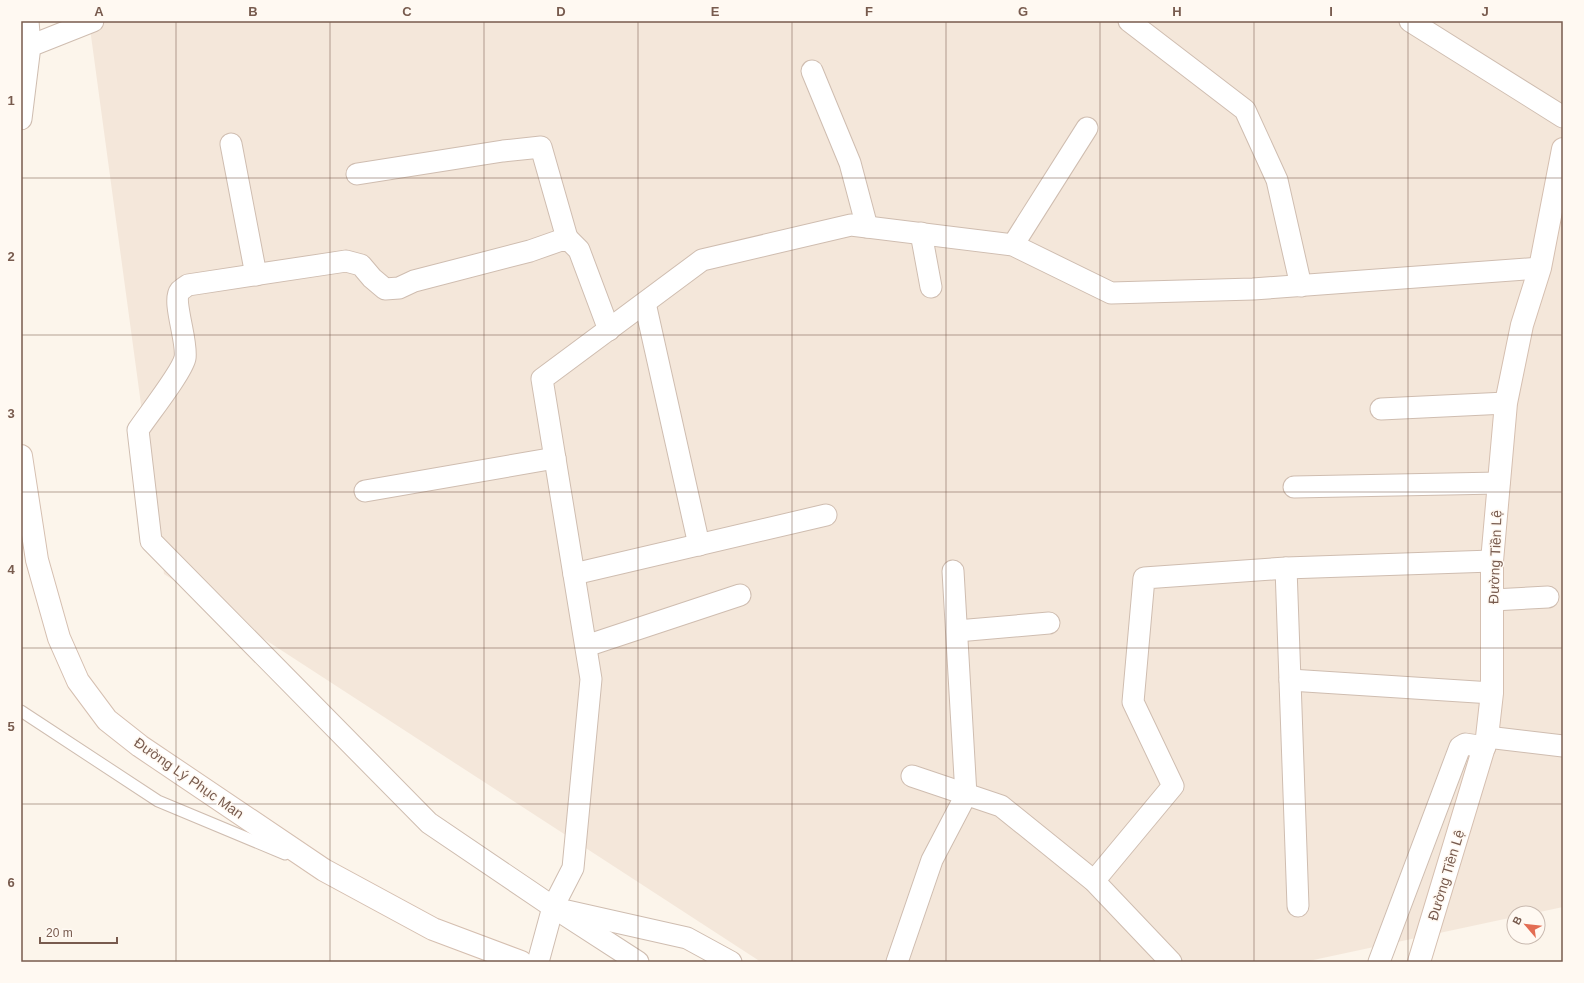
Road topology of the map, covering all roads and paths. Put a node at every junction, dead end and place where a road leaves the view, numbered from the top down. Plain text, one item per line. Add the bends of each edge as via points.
1 (28, 21) edge
2 (93, 21) edge
3 (1129, 21) edge
4 (1410, 21) edge
5 (30, 46) junction
6 (812, 71) dead end
7 (1563, 117) edge
8 (21, 119) edge
9 (1087, 128) dead end
10 (230, 144) dead end
11 (1563, 149) edge
12 (357, 174) dead end
13 (867, 227) junction
14 (921, 233) junction
15 (567, 238) junction
16 (1013, 245) junction
17 (1540, 268) junction
18 (256, 275) junction
19 (1301, 286) junction
20 (931, 287) dead end
21 (645, 303) junction
22 (609, 330) junction
23 (1506, 403) junction
24 (1381, 409) dead end
25 (21, 456) edge
26 (555, 458) junction
27 (1499, 483) junction
28 (1294, 487) dead end
29 (365, 490) dead end
30 (826, 516) dead end
31 (699, 545) junction
32 (1492, 561) junction
33 (1286, 568) junction
34 (953, 571) dead end
35 (574, 574) junction
36 (740, 595) dead end
37 (1548, 597) dead end
38 (1493, 600) junction
39 (1049, 623) dead end
40 (957, 631) junction
41 (586, 646) junction
42 (1290, 680) junction
43 (1492, 692) junction
44 (21, 711) edge
45 (1486, 742) junction
46 (1563, 746) edge
47 (912, 776) dead end
48 (966, 795) junction
49 (324, 870) junction
50 (1094, 881) junction
51 (1298, 906) dead end
52 (553, 907) junction
53 (521, 962) edge
54 (538, 962) edge
55 (638, 962) edge
56 (731, 962) edge
57 (897, 962) edge
58 (1171, 962) edge
59 (1379, 962) edge
60 (1419, 962) edge

1 - 5 street
2 - 5 street
3 - 19 street via 1245,110 1277,180
4 - 7 street
5 - 8 street
6 - 13 street via 850,163
9 - 16 street
10 - 18 street
11 - 17 street, Đường Tiền Lệ
12 - 15 street via 541,147
13 - 14 street
13 - 21 street via 851,225 702,260
14 - 16 street
14 - 20 street
15 - 18 street via 530,251 414,281 399,288 385,289 361,265 346,262
15 - 22 street via 579,250
16 - 19 street via 1111,293
17 - 19 street
17 - 23 street, Đường Tiền Lệ via 1522,325
18 - 52 street via 188,285 180,291 177,300 185,358 180,370 138,430 151,541 429,823
21 - 22 street
21 - 31 street
22 - 26 street via 542,379
23 - 24 street
23 - 27 street, Đường Tiền Lệ
25 - 49 street, Đường Lý Phục Man via 37,560 59,638 78,680 107,720 140,746
26 - 29 street
26 - 35 street
27 - 28 street
27 - 32 street, Đường Tiền Lệ
30 - 31 street
31 - 35 street
32 - 33 street
32 - 38 street, Đường Tiền Lệ
33 - 42 street
33 - 50 street via 1144,578 1133,702 1173,786
34 - 40 street
35 - 41 street
36 - 41 street
37 - 38 street
38 - 43 street, Đường Tiền Lệ
39 - 40 street
40 - 48 street
41 - 52 street via 591,678 573,868
42 - 43 street
42 - 51 street
43 - 45 street, Đường Tiền Lệ
44 - 49 lane via 158,801
45 - 46 street
45 - 59 street via 1465,744 1460,747
45 - 60 street, Đường Tiền Lệ
47 - 48 street
48 - 50 street via 1001,806
48 - 57 street via 932,860
49 - 53 street, Đường Lý Phục Man via 433,929
50 - 58 street
52 - 54 street
52 - 55 street
52 - 56 street via 688,938

